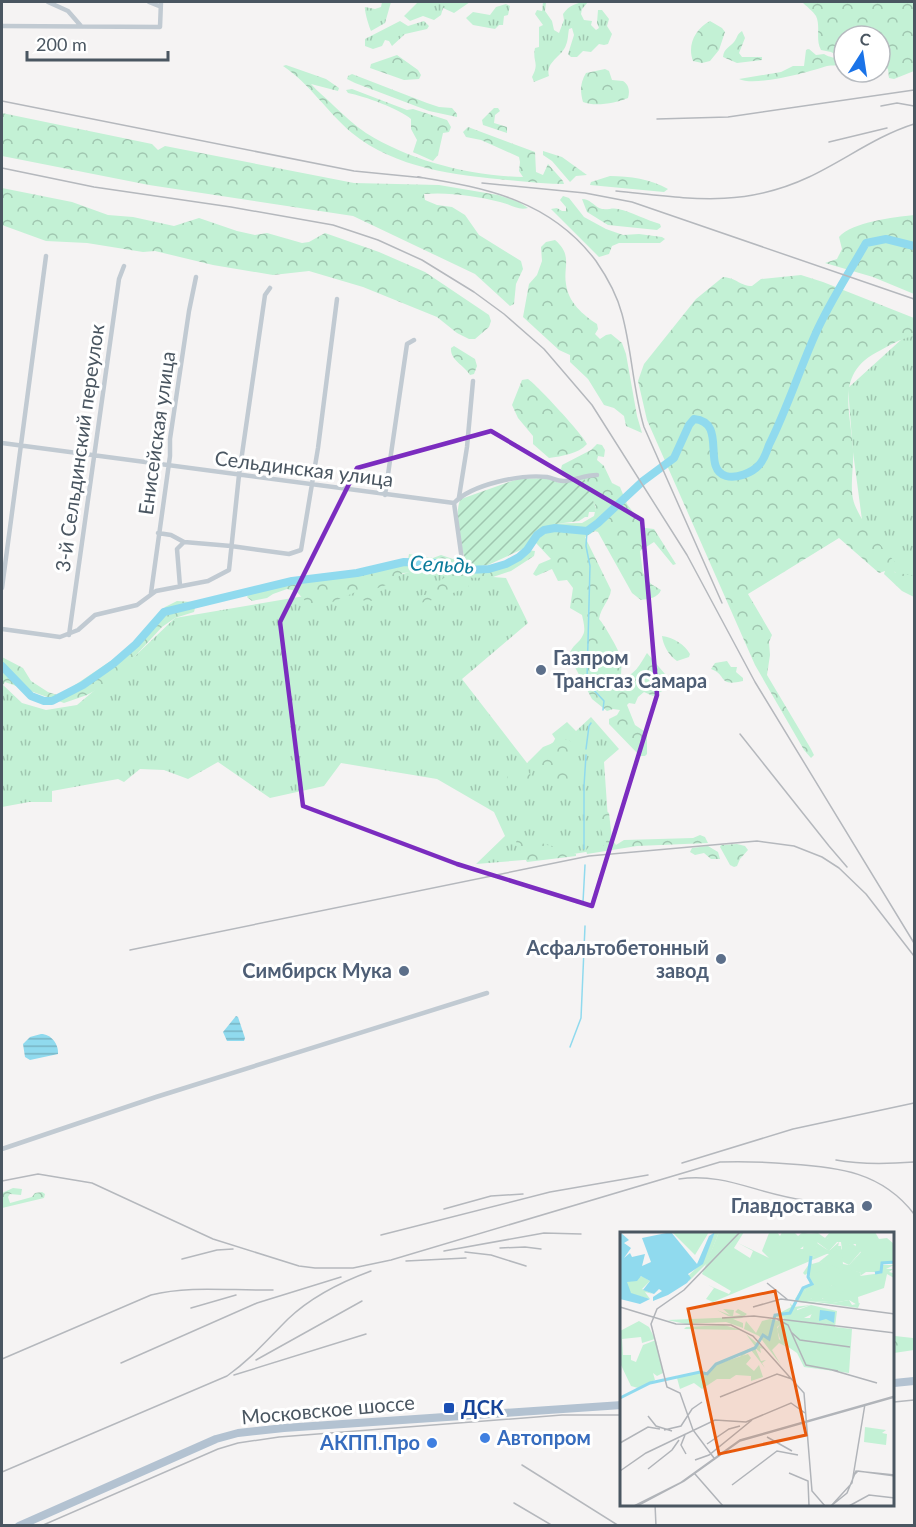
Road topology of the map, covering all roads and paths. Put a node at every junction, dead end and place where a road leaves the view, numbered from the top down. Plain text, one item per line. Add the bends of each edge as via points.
1 (48, 2) edge
2 (149, 2) edge
3 (160, 4) edge
4 (2, 26) edge
5 (82, 26) junction
6 (46, 256) dead end
7 (124, 267) dead end
8 (196, 277) dead end
9 (270, 288) dead end
10 (337, 299) dead end
11 (414, 340) dead end
12 (473, 381) dead end
13 (2, 443) edge
14 (22, 446) junction
15 (94, 456) junction
16 (169, 466) junction
17 (239, 475) junction
18 (597, 475) dead end
19 (312, 485) junction
20 (385, 495) junction
21 (459, 497) junction
22 (454, 503) junction
23 (158, 533) junction
24 (184, 542) junction
25 (231, 546) junction
26 (462, 560) dead end
27 (180, 586) junction
28 (2, 588) edge
29 (151, 593) junction
30 (2, 629) edge
31 (69, 635) junction
32 (487, 993) dead end
33 (2, 1149) edge
34 (915, 1381) edge
35 (895, 1383) edge
36 (620, 1405) edge
37 (19, 1526) edge

1 - 5 street via 68,11
2 - 3 street
3 - 5 street via 160,27
4 - 5 street
6 - 14 street
7 - 15 street, 3-й Сельдинский переулок via 119,279
8 - 16 street, Енисейская улица
9 - 17 street via 265,295
10 - 19 street
11 - 20 street via 407,344
12 - 21 street
13 - 14 street, Сельдинская улица
14 - 15 street, Сельдинская улица
14 - 28 street
15 - 16 street, Сельдинская улица
15 - 31 street, 3-й Сельдинский переулок
16 - 17 street, Сельдинская улица
16 - 23 street, Енисейская улица
17 - 19 street, Сельдинская улица
17 - 25 street
18 - 21 street via 567,481 520,477
19 - 20 street, Сельдинская улица
19 - 25 street via 298,552
20 - 22 street, Сельдинская улица
21 - 22 street
22 - 26 street
23 - 24 street
23 - 29 street, Енисейская улица
24 - 25 street
24 - 27 street via 177,549
25 - 27 street via 229,570 208,581
27 - 29 street
29 - 31 street via 137,605 95,615
30 - 31 street
32 - 33 street
34 - 35 main road
36 - 37 main road, Московское шоссе via 238,1433 201,1445

